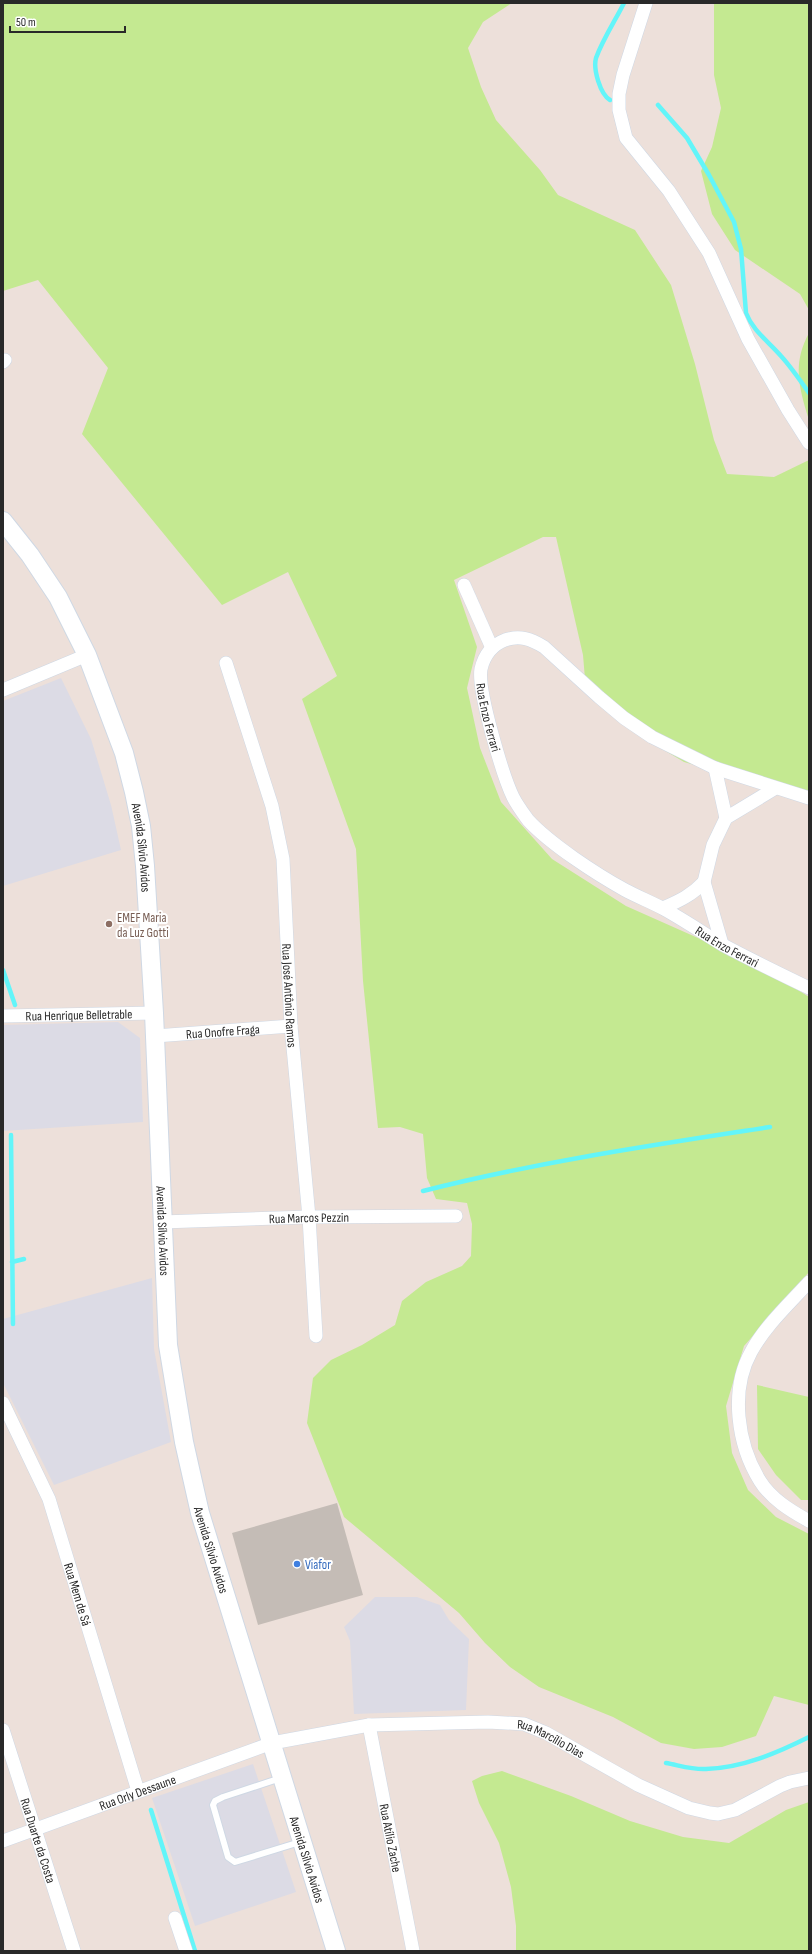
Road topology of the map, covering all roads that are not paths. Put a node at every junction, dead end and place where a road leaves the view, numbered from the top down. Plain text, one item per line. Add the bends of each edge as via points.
1 (646, 3) edge
2 (809, 443) edge
3 (3, 521) edge
4 (464, 585) dead end
5 (492, 648) junction
6 (87, 655) junction
7 (226, 663) dead end
8 (3, 690) edge
9 (715, 768) junction
10 (774, 788) junction
11 (809, 798) edge
12 (726, 818) junction
13 (704, 882) junction
14 (663, 908) junction
15 (722, 944) junction
16 (809, 988) edge
17 (154, 1013) junction
18 (3, 1016) edge
19 (291, 1026) junction
20 (155, 1036) junction
21 (456, 1216) dead end
22 (308, 1217) junction
23 (162, 1222) junction
24 (809, 1282) edge
25 (316, 1336) dead end
26 (3, 1403) edge
27 (809, 1521) edge
28 (369, 1725) junction
29 (3, 1730) edge
30 (272, 1743) junction
31 (282, 1778) junction
32 (809, 1778) edge
33 (138, 1791) junction
34 (35, 1830) junction
35 (3, 1841) edge
36 (302, 1841) junction
37 (175, 1918) dead end
38 (74, 1951) edge
39 (186, 1951) edge
40 (336, 1951) edge
41 (413, 1951) edge

1 - 2 street via 619,94 619,110 626,138 669,191 709,253 748,339
3 - 6 main road, Avenida Sílvio Avidos via 58,597
4 - 5 street
5 - 9 street via 516,637 524,637 538,643 624,718 652,737
5 - 14 street, Rua Enzo Ferrari via 484,658 481,671 482,692 506,781 514,798 528,819 545,836 626,891
6 - 8 street
6 - 17 main road, Avenida Sílvio Avidos via 124,753 141,826
7 - 19 street, Rua José Antônio Ramos via 278,830 285,885
9 - 10 street
9 - 12 street
10 - 11 street
10 - 12 street
12 - 13 street via 713,845
13 - 14 street via 695,892
13 - 15 street
14 - 15 street, Rua Enzo Ferrari
15 - 16 street, Rua Enzo Ferrari
17 - 18 street, Rua Henrique Belletrable
17 - 20 main road, Avenida Sílvio Avidos
19 - 20 street, Rua Onofre Fraga
19 - 22 street, Rua José Antônio Ramos
20 - 23 main road, Avenida Sílvio Avidos
21 - 22 street, Rua Marcos Pezzin
22 - 23 street, Rua Marcos Pezzin
22 - 25 street, Rua José Antônio Ramos
23 - 30 main road, Avenida Sílvio Avidos via 168,1345 184,1442 200,1513
24 - 27 street via 762,1334 743,1369 739,1388 742,1436 760,1482 784,1506
26 - 33 street, Rua Mem de Sá via 49,1499
28 - 30 street, Rua Marcílio Dias
28 - 32 street, Rua Marcílio Dias via 488,1722 524,1724 546,1733 638,1785 689,1808 718,1814 735,1810 790,1782
28 - 41 street, Rua Atílio Zache
29 - 34 street, Rua Duarte da Costa
30 - 31 main road, Avenida Sílvio Avidos
30 - 33 street, Rua Orly Dessaune
31 - 36 main road, Avenida Sílvio Avidos
31 - 36 lane via 212,1804 228,1857 235,1862
33 - 34 street, Rua Orly Dessaune
34 - 35 street, Rua Orly Dessaune
34 - 38 street, Rua Duarte da Costa
36 - 40 main road, Avenida Sílvio Avidos
37 - 39 street

